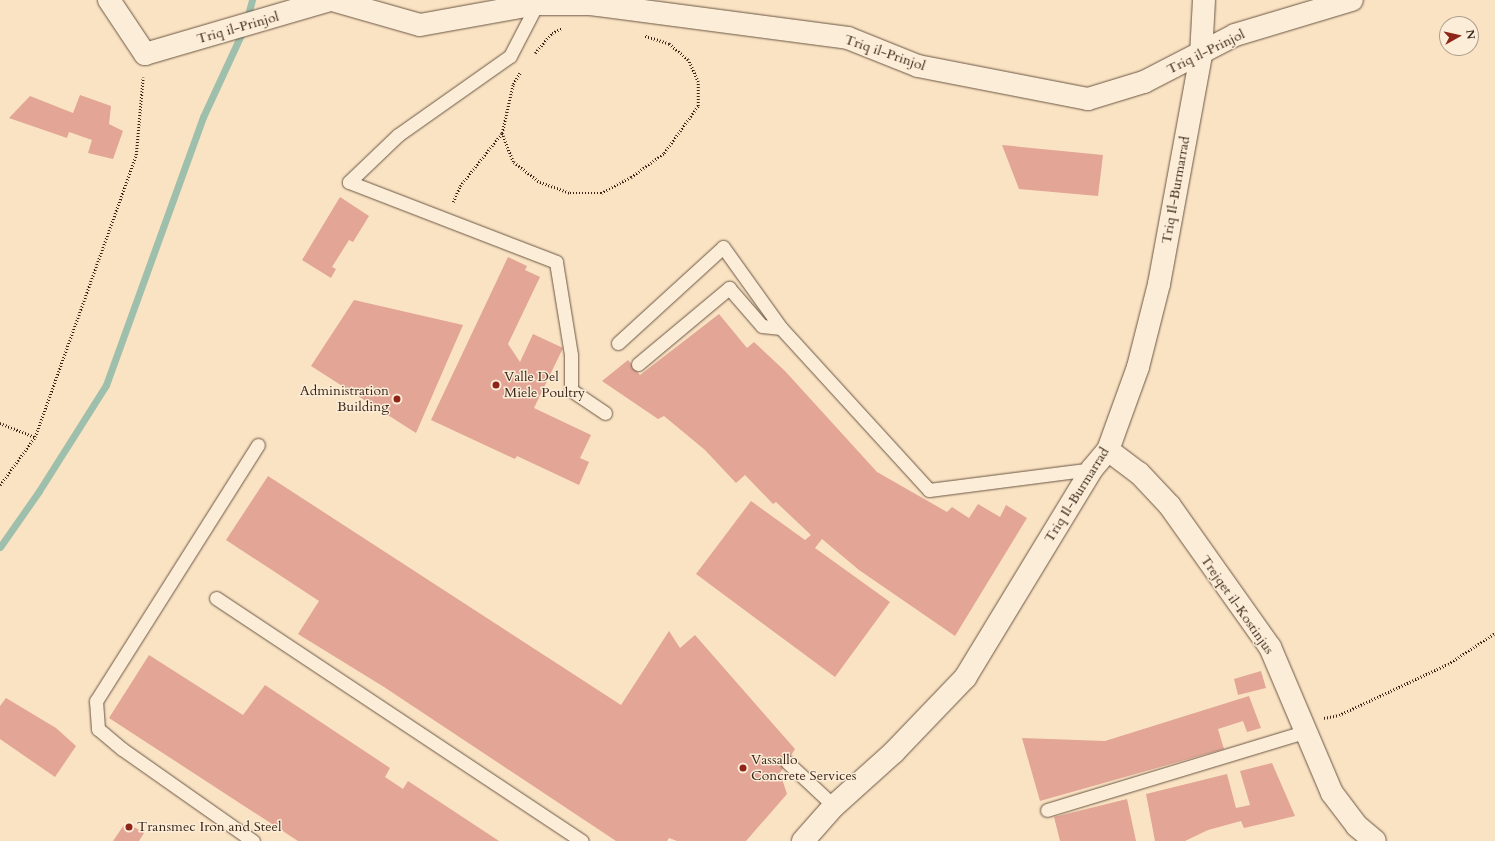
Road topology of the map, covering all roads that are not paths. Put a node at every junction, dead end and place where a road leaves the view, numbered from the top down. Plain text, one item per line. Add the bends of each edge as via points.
1 (109, 0) edge
2 (331, 0) edge
3 (1204, 0) edge
4 (1352, 0) edge
5 (537, 4) junction
6 (1201, 55) junction
7 (781, 328) junction
8 (618, 343) dead end
9 (638, 364) dead end
10 (605, 413) dead end
11 (258, 445) dead end
12 (1108, 450) junction
13 (1092, 469) junction
14 (216, 598) dead end
15 (1302, 728) junction
16 (787, 762) dead end
17 (834, 806) junction
18 (1047, 810) dead end
19 (253, 841) edge
20 (582, 841) edge
21 (803, 841) edge
22 (1375, 841) edge

1 - 2 street, Triq il-Prinjol via 145,54
2 - 5 street, Triq il-Prinjol via 420,25
3 - 6 street, Triq Il-Burmarrad
4 - 6 street, Triq il-Prinjol via 1235,35
5 - 6 street, Triq il-Prinjol via 590,4 848,38 918,66 1088,99 1144,82
5 - 10 lane via 510,56 398,135 350,182 556,262 571,355 571,390
6 - 12 street, Triq Il-Burmarrad via 1159,284 1138,367
7 - 8 lane via 723,247
7 - 9 lane via 762,326 729,288
7 - 13 lane via 929,490
11 - 19 lane via 96,701 98,729 122,749
12 - 13 street, Triq Il-Burmarrad
12 - 15 street, Trejqet il-Kostinjus via 1139,474 1170,506 1270,647
13 - 17 street, Triq Il-Burmarrad via 965,678 894,752
14 - 20 lane
15 - 18 lane
15 - 22 street, Trejqet il-Kostinjus via 1332,793 1357,826
16 - 17 lane
17 - 21 street, Triq Il-Burmarrad

